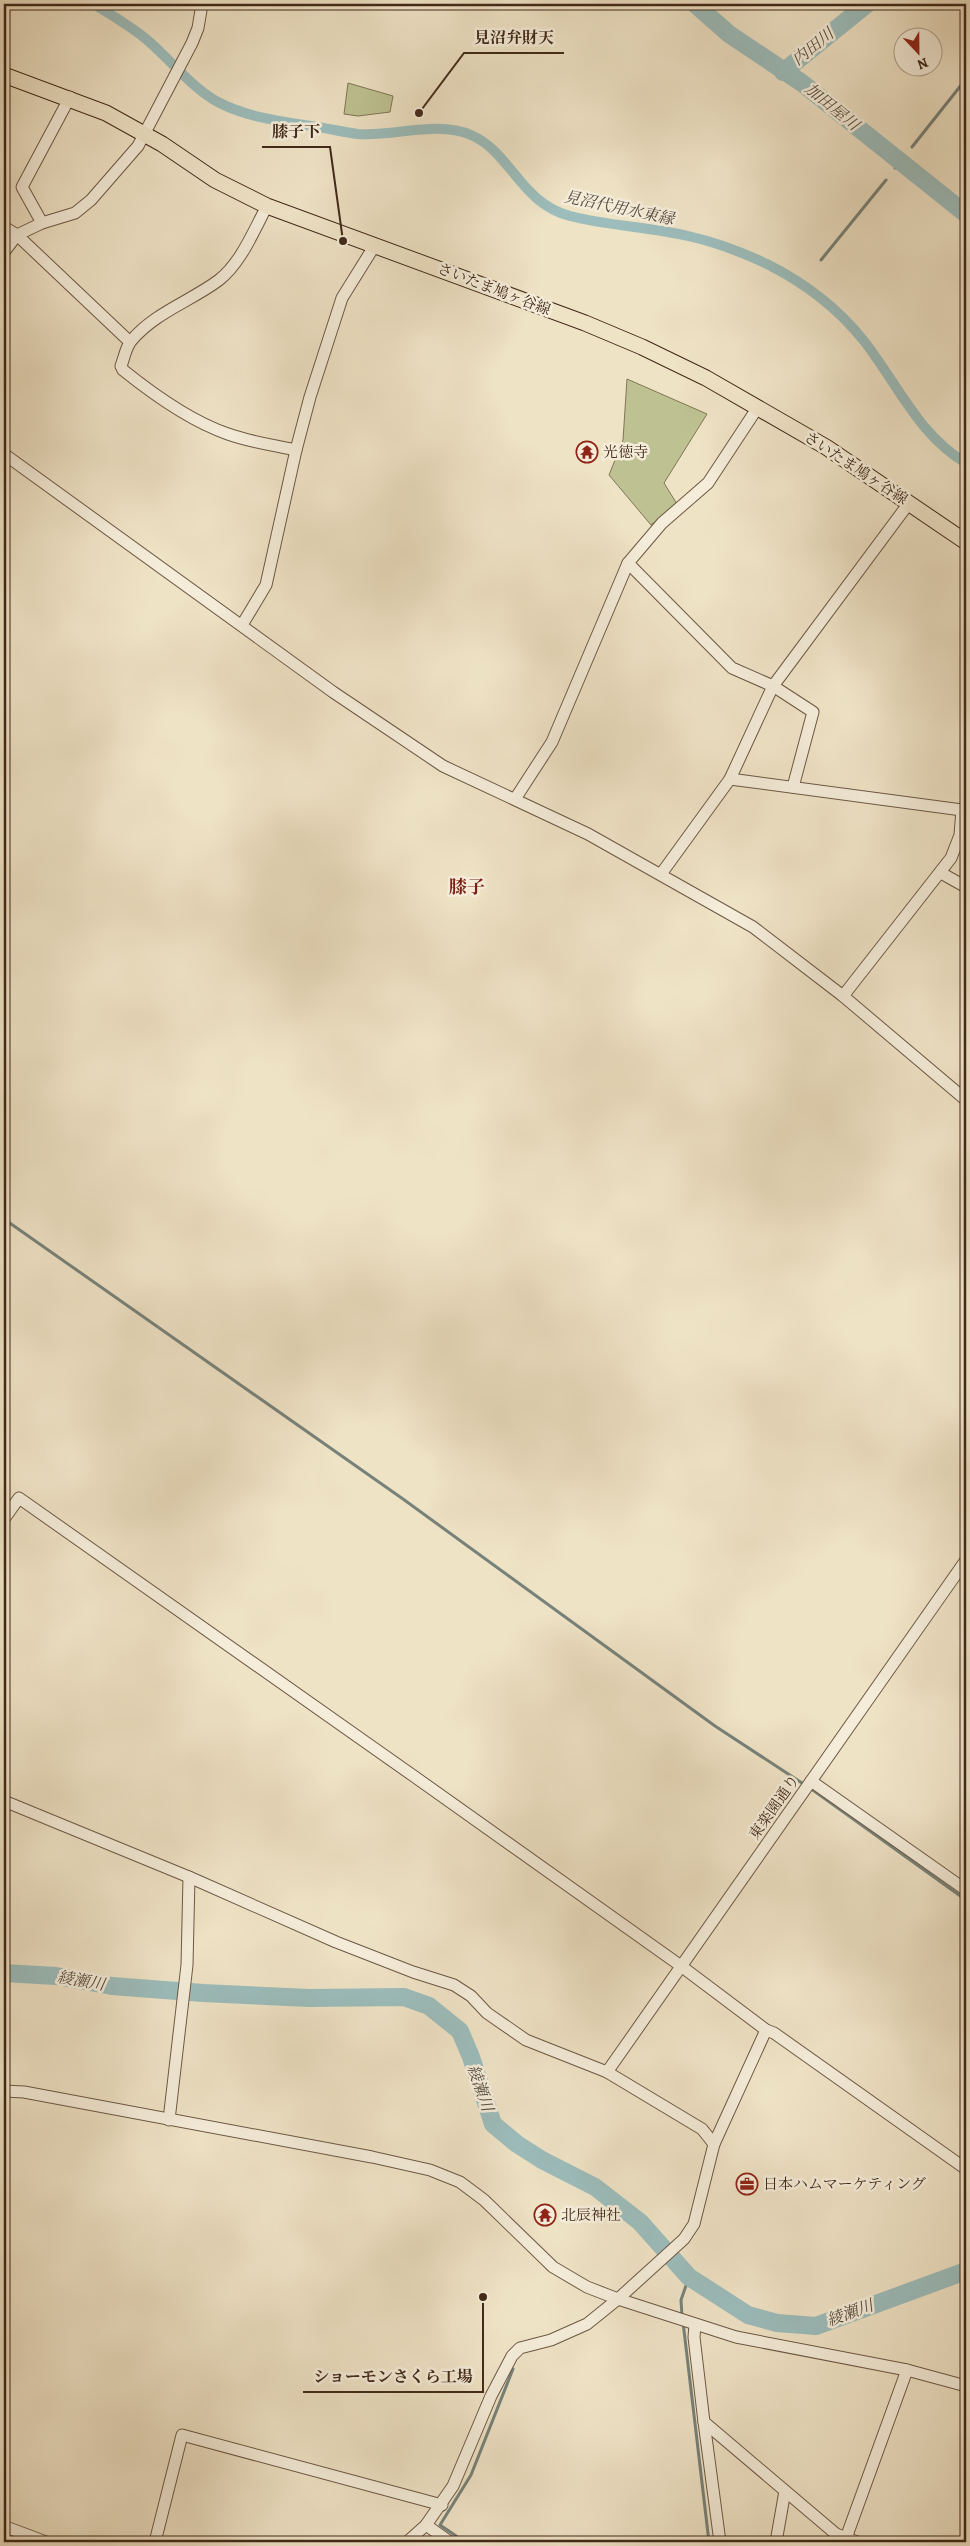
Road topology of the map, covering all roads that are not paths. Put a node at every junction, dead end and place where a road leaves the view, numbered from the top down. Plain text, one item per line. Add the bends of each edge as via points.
1 (202, 4) edge
2 (4, 75) edge
3 (70, 97) junction
4 (145, 134) junction
5 (267, 206) junction
6 (42, 223) junction
7 (4, 227) edge
8 (17, 235) junction
9 (376, 245) junction
10 (4, 252) edge
11 (130, 342) junction
12 (758, 407) junction
13 (296, 450) junction
14 (4, 454) edge
15 (909, 503) junction
16 (966, 542) edge
17 (628, 563) junction
18 (242, 625) junction
19 (773, 686) junction
20 (730, 779) junction
21 (793, 788) junction
22 (515, 799) junction
23 (964, 807) edge
24 (941, 873) junction
25 (661, 874) junction
26 (966, 887) edge
27 (843, 996) junction
28 (966, 1100) edge
29 (4, 1519) edge
30 (966, 1560) edge
31 (811, 1781) junction
32 (4, 1801) edge
33 (189, 1878) junction
34 (966, 1890) edge
35 (681, 1966) junction
36 (766, 2030) junction
37 (607, 2072) junction
38 (4, 2091) edge
39 (169, 2120) junction
40 (714, 2144) junction
41 (966, 2169) edge
42 (618, 2299) junction
43 (692, 2324) junction
44 (907, 2370) junction
45 (966, 2386) edge
46 (704, 2422) junction
47 (785, 2490) junction
48 (442, 2505) junction
49 (426, 2525) junction
50 (4, 2530) edge
51 (846, 2538) junction
52 (46, 2542) edge
53 (155, 2542) edge
54 (407, 2542) edge
55 (450, 2542) edge
56 (720, 2542) edge
57 (776, 2542) edge
58 (858, 2542) edge

1 - 4 street via 198,28
2 - 3 main road, さいたま鳩ヶ谷線
3 - 4 main road, さいたま鳩ヶ谷線
3 - 6 street via 22,187
4 - 5 main road, さいたま鳩ヶ谷線 via 215,180
4 - 6 street via 91,200 76,213
5 - 9 main road, さいたま鳩ヶ谷線
5 - 11 street via 232,267 220,279 170,310
6 - 8 street
7 - 8 street
8 - 10 street
8 - 11 street
9 - 12 main road, さいたま鳩ヶ谷線 via 642,347
9 - 13 street via 342,298
11 - 13 street via 121,366 123,370 172,405 226,434
12 - 15 main road, さいたま鳩ヶ谷線 via 826,447
12 - 17 street via 708,483 662,523
13 - 18 street via 266,585
14 - 18 street
15 - 16 main road, さいたま鳩ヶ谷線
15 - 19 street
17 - 19 street via 732,668
17 - 22 street via 552,742
18 - 22 street via 333,692 443,766
19 - 20 street
19 - 21 street via 813,712
20 - 21 street
20 - 25 street
21 - 23 street
22 - 25 street
23 - 24 street via 960,835
24 - 26 street
24 - 27 street
25 - 27 street via 753,927
27 - 28 street
29 - 35 street via 19,1498
30 - 31 street, 東楽園通り
31 - 34 street
31 - 35 street, 東楽園通り
32 - 33 street
33 - 37 street via 336,1942 454,1985 526,2040
33 - 39 street via 187,1965
35 - 36 street
35 - 37 street, 東楽園通り
36 - 40 street
36 - 41 street via 782,2038
37 - 40 street via 702,2130
38 - 39 street
39 - 42 street via 430,2170 460,2182 484,2200 552,2267
40 - 42 street via 694,2224 684,2239
42 - 43 street
42 - 48 street via 572,2333 520,2348 512,2356
43 - 44 street via 789,2348
43 - 46 street
44 - 45 street
44 - 51 street
46 - 47 street
46 - 56 street
47 - 51 street via 836,2534
47 - 57 street
48 - 49 street
48 - 53 street via 182,2435
49 - 54 street
49 - 55 street
50 - 52 street via 6,2527
51 - 58 street

